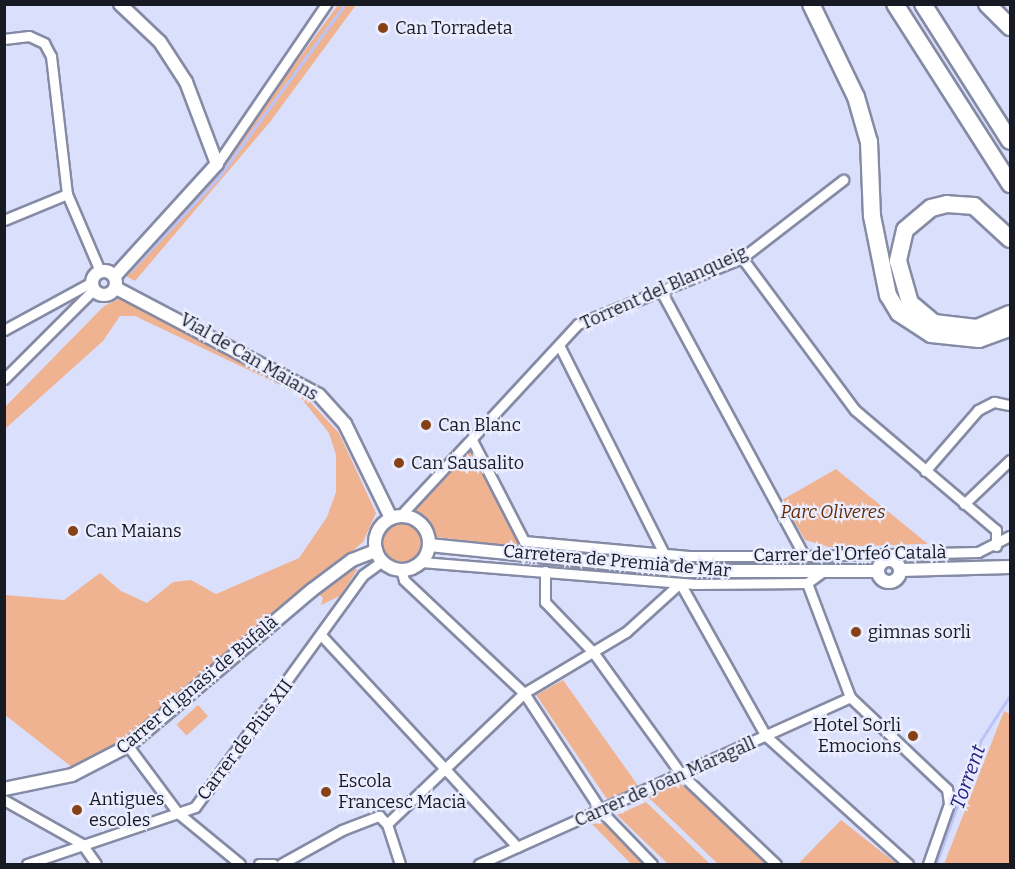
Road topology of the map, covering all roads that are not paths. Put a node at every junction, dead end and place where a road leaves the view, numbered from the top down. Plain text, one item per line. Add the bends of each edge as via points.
1 (120, 4) edge
2 (326, 4) edge
3 (811, 4) edge
4 (895, 4) edge
5 (923, 4) edge
6 (987, 4) edge
7 (1011, 27) edge
8 (4, 39) edge
9 (1011, 141) edge
10 (217, 164) junction
11 (843, 180) dead end
12 (1011, 184) edge
13 (67, 194) junction
14 (4, 220) edge
15 (1011, 239) edge
16 (742, 258) junction
17 (100, 271) junction
18 (115, 282) junction
19 (93, 286) junction
20 (661, 291) junction
21 (1011, 314) edge
22 (1011, 328) edge
23 (4, 330) edge
24 (559, 345) junction
25 (4, 379) edge
26 (1011, 405) edge
27 (472, 440) junction
28 (1011, 460) edge
29 (925, 471) junction
30 (964, 504) junction
31 (395, 517) junction
32 (1011, 536) edge
33 (429, 545) junction
34 (993, 547) junction
35 (911, 553) junction
36 (664, 554) junction
37 (379, 556) junction
38 (804, 556) junction
39 (422, 562) junction
40 (877, 562) junction
41 (898, 566) junction
42 (1011, 567) edge
43 (993, 568) junction
44 (401, 570) junction
45 (545, 572) junction
46 (822, 572) junction
47 (680, 583) junction
48 (807, 583) junction
49 (321, 635) junction
50 (594, 652) junction
51 (524, 693) junction
52 (850, 697) junction
53 (766, 736) junction
54 (128, 746) junction
55 (444, 770) junction
56 (681, 774) junction
57 (4, 789) edge
58 (5, 802) edge
59 (602, 812) junction
60 (178, 813) junction
61 (387, 824) junction
62 (82, 844) junction
63 (517, 847) junction
64 (27, 864) edge
65 (96, 864) edge
66 (240, 864) edge
67 (259, 864) edge
68 (273, 864) edge
69 (281, 864) edge
70 (400, 864) edge
71 (478, 864) edge
72 (652, 864) edge
73 (776, 864) edge
74 (909, 864) edge
75 (928, 864) edge

1 - 10 street via 160,42 182,75
2 - 10 street
3 - 22 highway via 856,97 869,142 872,216 888,295 899,313 931,334 979,339
4 - 12 highway
5 - 9 highway
6 - 7 highway
8 - 13 street via 28,36 44,43 51,56
10 - 18 street
11 - 16 street, Torrent del Blanqueig
13 - 14 street
13 - 17 street
15 - 21 highway via 974,206 947,204 931,208 905,230 898,261 910,303 934,323 977,328
16 - 20 street, Torrent del Blanqueig
16 - 29 street via 855,410
17 - 18 street, Vial de Can Maians
17 - 19 street
18 - 19 street via 105,295
18 - 31 street, Vial de Can Maians via 319,395 345,424
19 - 23 street
19 - 25 street
20 - 24 street, Torrent del Blanqueig via 578,324
20 - 38 street
24 - 27 street, Torrent del Blanqueig
24 - 36 street
26 - 29 street via 994,402 978,410
27 - 31 street, Torrent del Blanqueig
27 - 36 street, Carrer de l'Orfeó Català via 524,541
28 - 30 street
29 - 30 street
30 - 34 street via 996,530
31 - 33 street via 423,527
31 - 37 street via 378,529
32 - 34 street
33 - 39 street
33 - 46 street, Carretera de Premià de Mar via 686,571
34 - 35 street, Carrer de l'Orfeó Català
34 - 43 street
35 - 40 street, Carrer de l'Orfeó Català
35 - 41 street
36 - 38 street, Carrer de l'Orfeó Català
37 - 44 street
37 - 49 street, Carrer de Pius XII
37 - 54 street, Carrer d'Ignasi de Bufalà via 352,560 312,590
38 - 40 street, Carrer de l'Orfeó Català
39 - 44 street
39 - 45 street
40 - 41 street
40 - 41 street via 891,582
40 - 46 street, Carretera de Premià de Mar
41 - 43 street
42 - 43 street
44 - 51 street via 404,580
45 - 47 street
45 - 50 street via 545,602
46 - 48 street
47 - 48 street
47 - 50 street via 626,632
47 - 53 street
48 - 52 street
49 - 55 street
49 - 60 street, Carrer de Pius XII via 239,753 195,807
50 - 51 street
50 - 56 street
51 - 55 street
51 - 59 street
52 - 53 street, Carrer de Joan Maragall
52 - 75 street via 947,789 949,804
53 - 56 street, Carrer de Joan Maragall
53 - 74 street
54 - 57 street, Carrer d'Ignasi de Bufalà via 72,775
54 - 60 street
55 - 61 street
55 - 63 street
56 - 59 street, Carrer de Joan Maragall
56 - 73 street
58 - 62 street
59 - 63 street, Carrer de Joan Maragall
59 - 72 street
60 - 62 street, Carrer de Pius XII
60 - 66 street
61 - 69 street via 380,816 342,830
61 - 70 street
62 - 64 street, Carrer de Pius XII
62 - 65 street
63 - 71 street, Carrer de Joan Maragall
67 - 68 street

